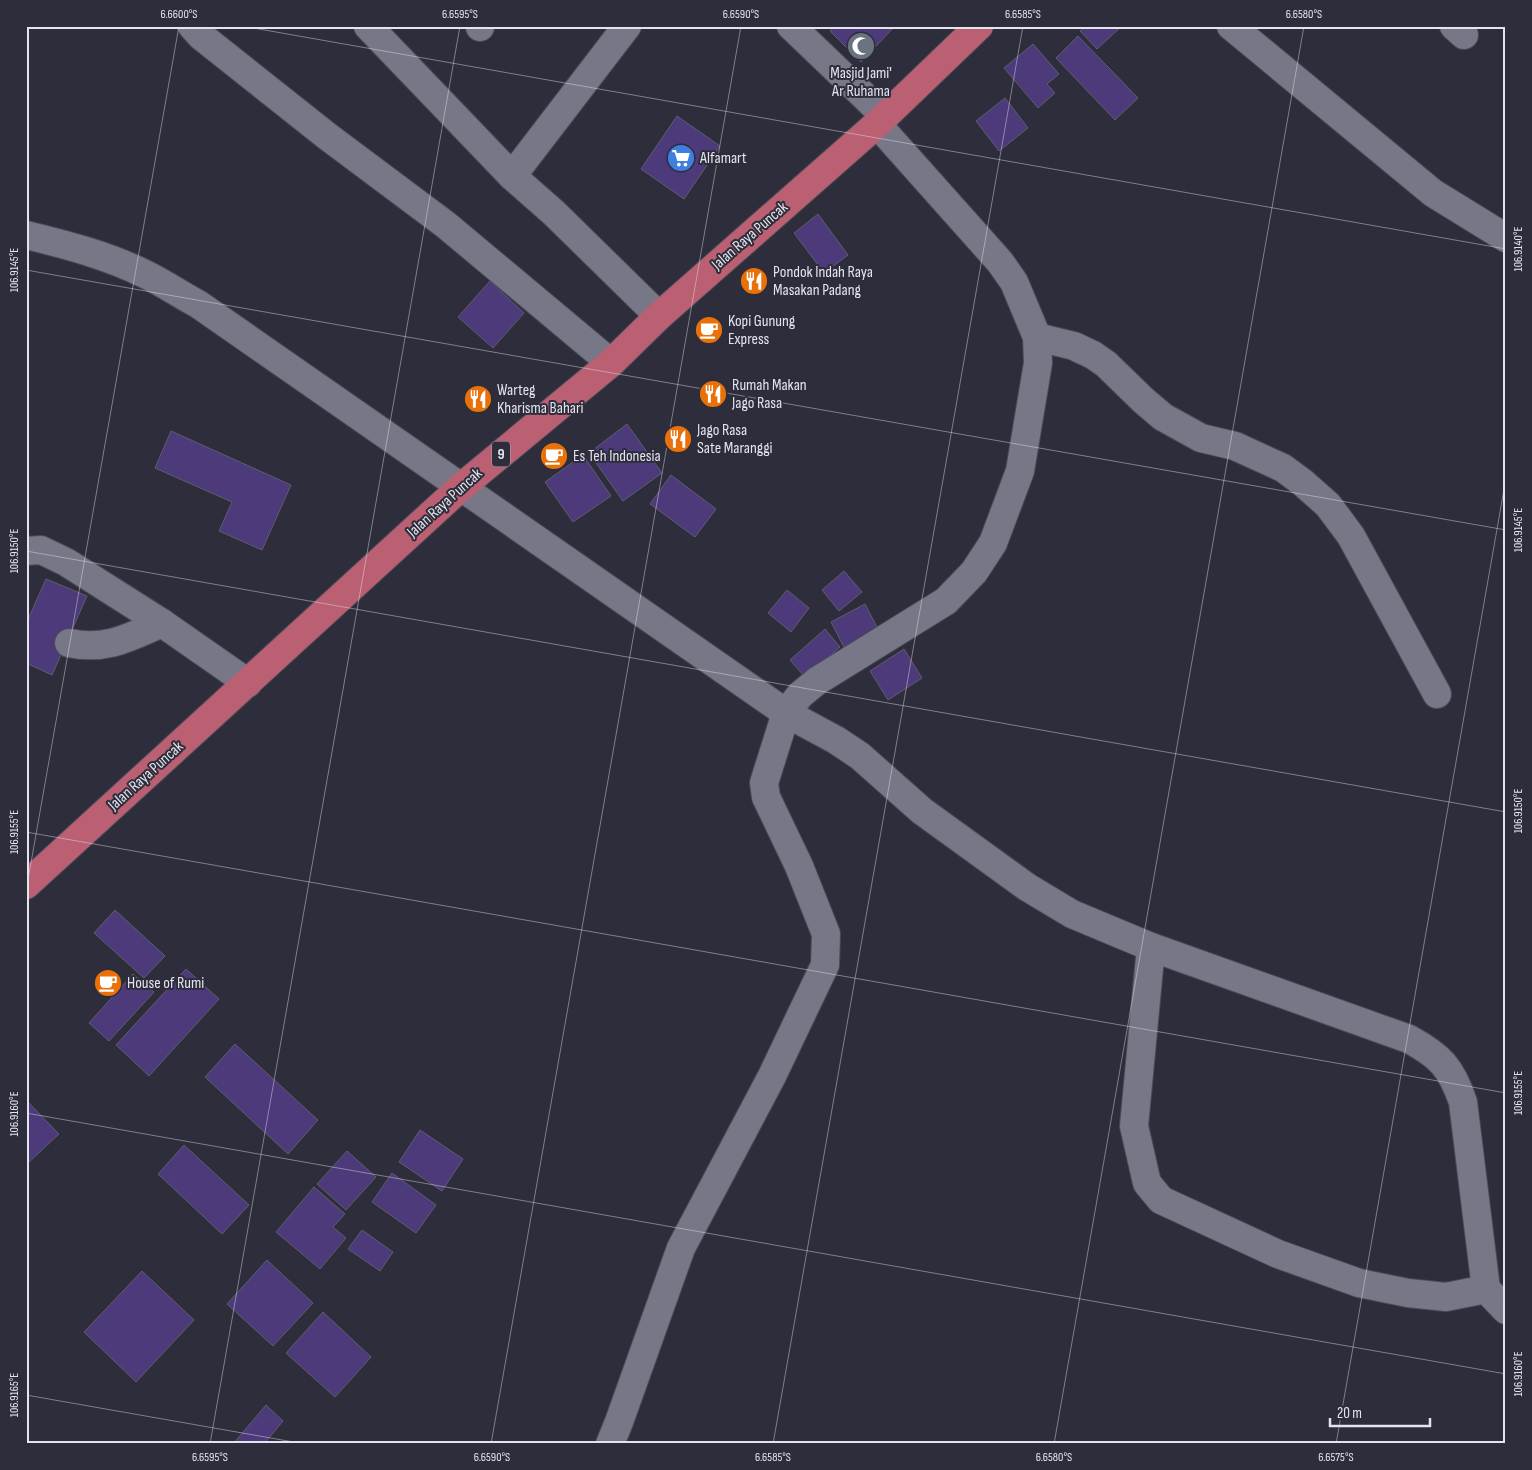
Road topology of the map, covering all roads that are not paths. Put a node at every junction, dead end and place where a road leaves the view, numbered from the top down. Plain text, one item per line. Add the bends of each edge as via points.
1 (192, 26) edge
2 (368, 26) edge
3 (626, 26) edge
4 (791, 26) edge
5 (1232, 26) edge
6 (971, 29) edge
7 (881, 120) junction
8 (512, 176) junction
9 (26, 235) edge
10 (1506, 238) edge
11 (659, 316) junction
12 (1036, 337) junction
13 (611, 363) junction
14 (460, 488) junction
15 (26, 551) edge
16 (162, 623) junction
17 (70, 643) dead end
18 (248, 683) junction
19 (1437, 694) dead end
20 (786, 713) junction
21 (26, 885) edge
22 (1151, 947) junction
23 (1486, 1289) junction
24 (1506, 1310) edge
25 (610, 1444) edge

1 - 13 street via 327,136 446,225
2 - 8 street
3 - 8 street
4 - 7 street
5 - 10 street via 1433,193
6 - 7 highway, Jalan Raya Puncak / 9
7 - 11 highway, Jalan Raya Puncak / 9
7 - 12 street via 1000,262 1014,282
8 - 11 street
9 - 14 street via 106,258 148,276 198,304
11 - 13 highway, Jalan Raya Puncak / 9
12 - 19 street via 1074,346 1093,355 1163,417 1201,438 1235,446 1283,468 1328,505 1351,536
12 - 20 street via 1038,363 1020,471 993,543 979,565 946,600 817,681
13 - 14 highway, Jalan Raya Puncak / 9
14 - 18 highway, Jalan Raya Puncak / 9
14 - 20 street
15 - 16 street via 42,550 66,562
16 - 17 street via 108,644 85,646
16 - 18 street
18 - 21 highway, Jalan Raya Puncak / 9
20 - 22 street via 860,756 922,811 1027,887 1072,914
20 - 25 street via 767,770 764,783 766,797 799,866 826,934 825,965 772,1076 681,1248
22 - 23 street via 1409,1039 1430,1050 1443,1063 1456,1081 1463,1102
22 - 23 street via 1134,1126 1147,1183 1161,1200 1278,1254 1359,1283 1446,1297
23 - 24 street

